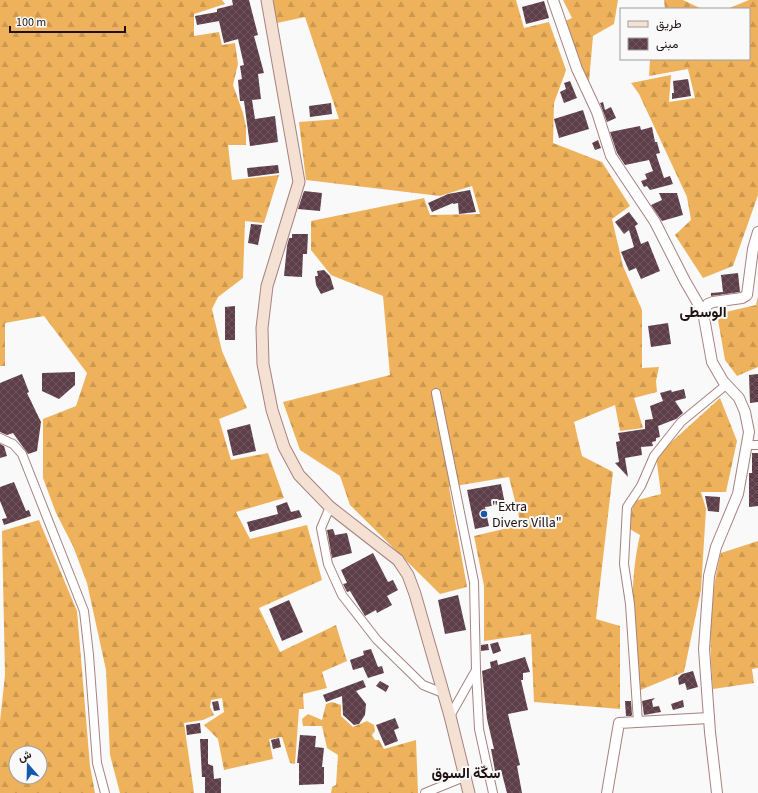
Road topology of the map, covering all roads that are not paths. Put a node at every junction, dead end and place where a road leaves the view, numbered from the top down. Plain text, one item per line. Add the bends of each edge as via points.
1 (267, 0) edge
2 (553, 0) edge
3 (758, 232) edge
4 (703, 312) junction
5 (726, 384) junction
6 (436, 393) dead end
7 (0, 438) edge
8 (747, 445) junction
9 (758, 445) edge
10 (330, 508) junction
11 (476, 670) junction
12 (443, 693) junction
13 (450, 716) junction
14 (709, 718) junction
15 (638, 722) junction
16 (464, 777) junction
17 (105, 793) edge
18 (425, 793) edge
19 (468, 793) edge
20 (493, 793) edge
21 (607, 793) edge
22 (717, 793) edge

1 - 10 main road via 299,182 267,286 262,328 263,364 272,410 284,447 299,475
2 - 4 street via 577,69 597,112 611,156 655,222
3 - 4 street via 753,249 747,295 713,302 708,304
4 - 5 street via 712,362
5 - 8 street via 739,398 745,412 749,432
5 - 15 street via 681,422 654,456 641,486 626,507 624,564 630,604
6 - 11 street via 474,582
7 - 17 street via 13,444 22,454 84,611 90,655 97,763
8 - 9 street
8 - 14 street via 738,494 716,547 709,576 704,649
10 - 12 main road via 398,560 408,575
10 - 12 street via 321,528 328,564 342,595 377,640 423,686
11 - 13 street
11 - 20 street via 479,729
12 - 13 main road
13 - 16 main road
14 - 15 street
14 - 22 street
15 - 21 street via 619,723
16 - 18 street
16 - 19 main road

